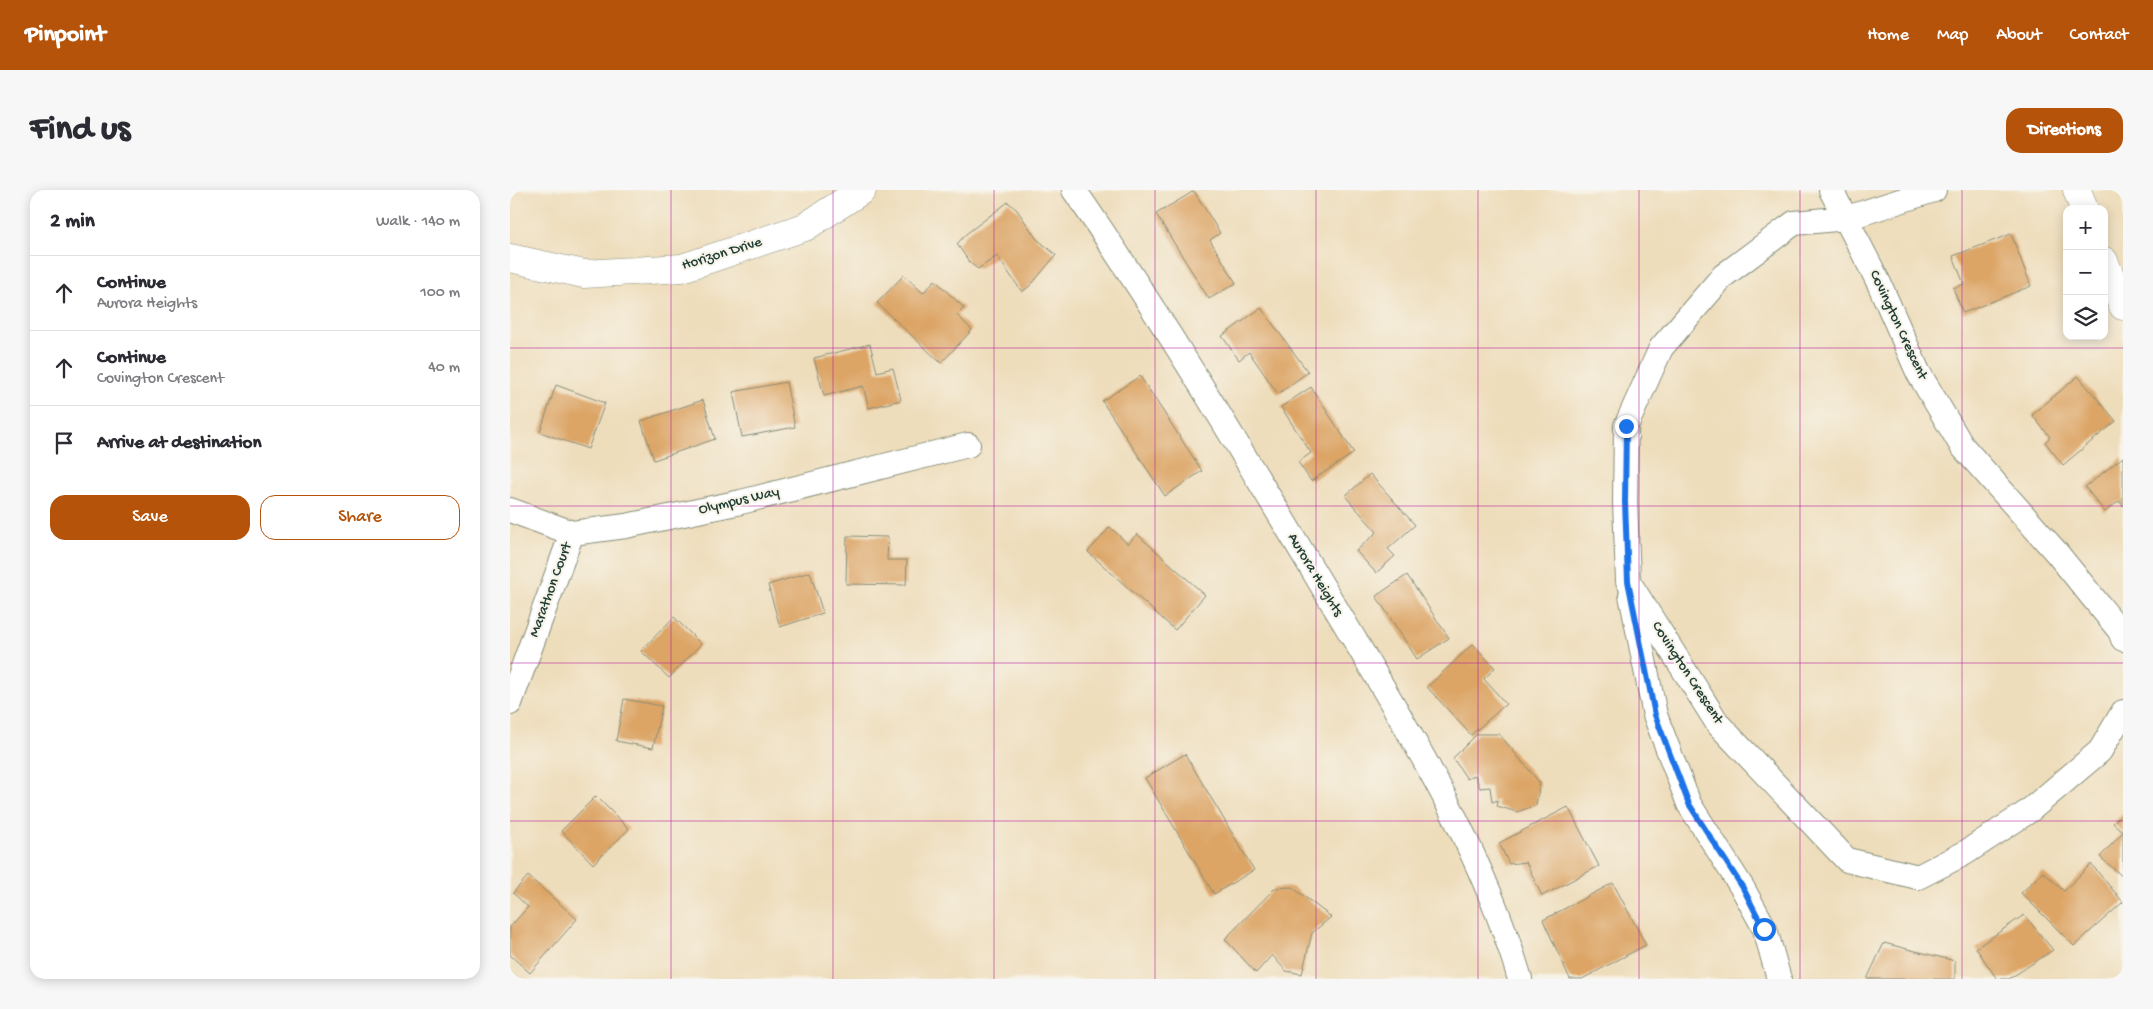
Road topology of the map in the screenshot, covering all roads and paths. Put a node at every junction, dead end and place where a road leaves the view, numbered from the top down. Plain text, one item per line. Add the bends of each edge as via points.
1 (862, 190) edge
2 (1074, 190) edge
3 (1831, 190) edge
4 (1934, 190) edge
5 (2077, 190) edge
6 (2083, 205) edge
7 (1847, 218) junction
8 (510, 258) edge
9 (2108, 270) edge
10 (2123, 306) edge
11 (968, 444) dead end
12 (510, 510) edge
13 (572, 533) junction
14 (1628, 581) junction
15 (2123, 639) edge
16 (510, 703) edge
17 (2123, 712) edge
18 (1520, 979) edge
19 (1779, 979) edge

1 - 8 street, Horizon Drive via 804,227 682,268 584,274
2 - 18 street, Aurora Heights via 1124,262 1384,689 1466,836 1508,938
3 - 7 street, Covington Crescent
4 - 7 street
5 - 6 street
7 - 14 street via 1794,223 1723,276 1661,348 1626,426
7 - 15 street, Covington Crescent via 1918,372 1962,446 2056,552 2120,631
9 - 10 street
11 - 13 street, Olympus Way via 741,502 626,526
12 - 13 street, Olympus Way
13 - 16 street, Marathon Court
14 - 17 street, Covington Crescent via 1718,724 1847,860 1918,877 1965,854 2029,811 2100,751
14 - 19 street via 1655,715 1689,804 1743,888 1764,929

